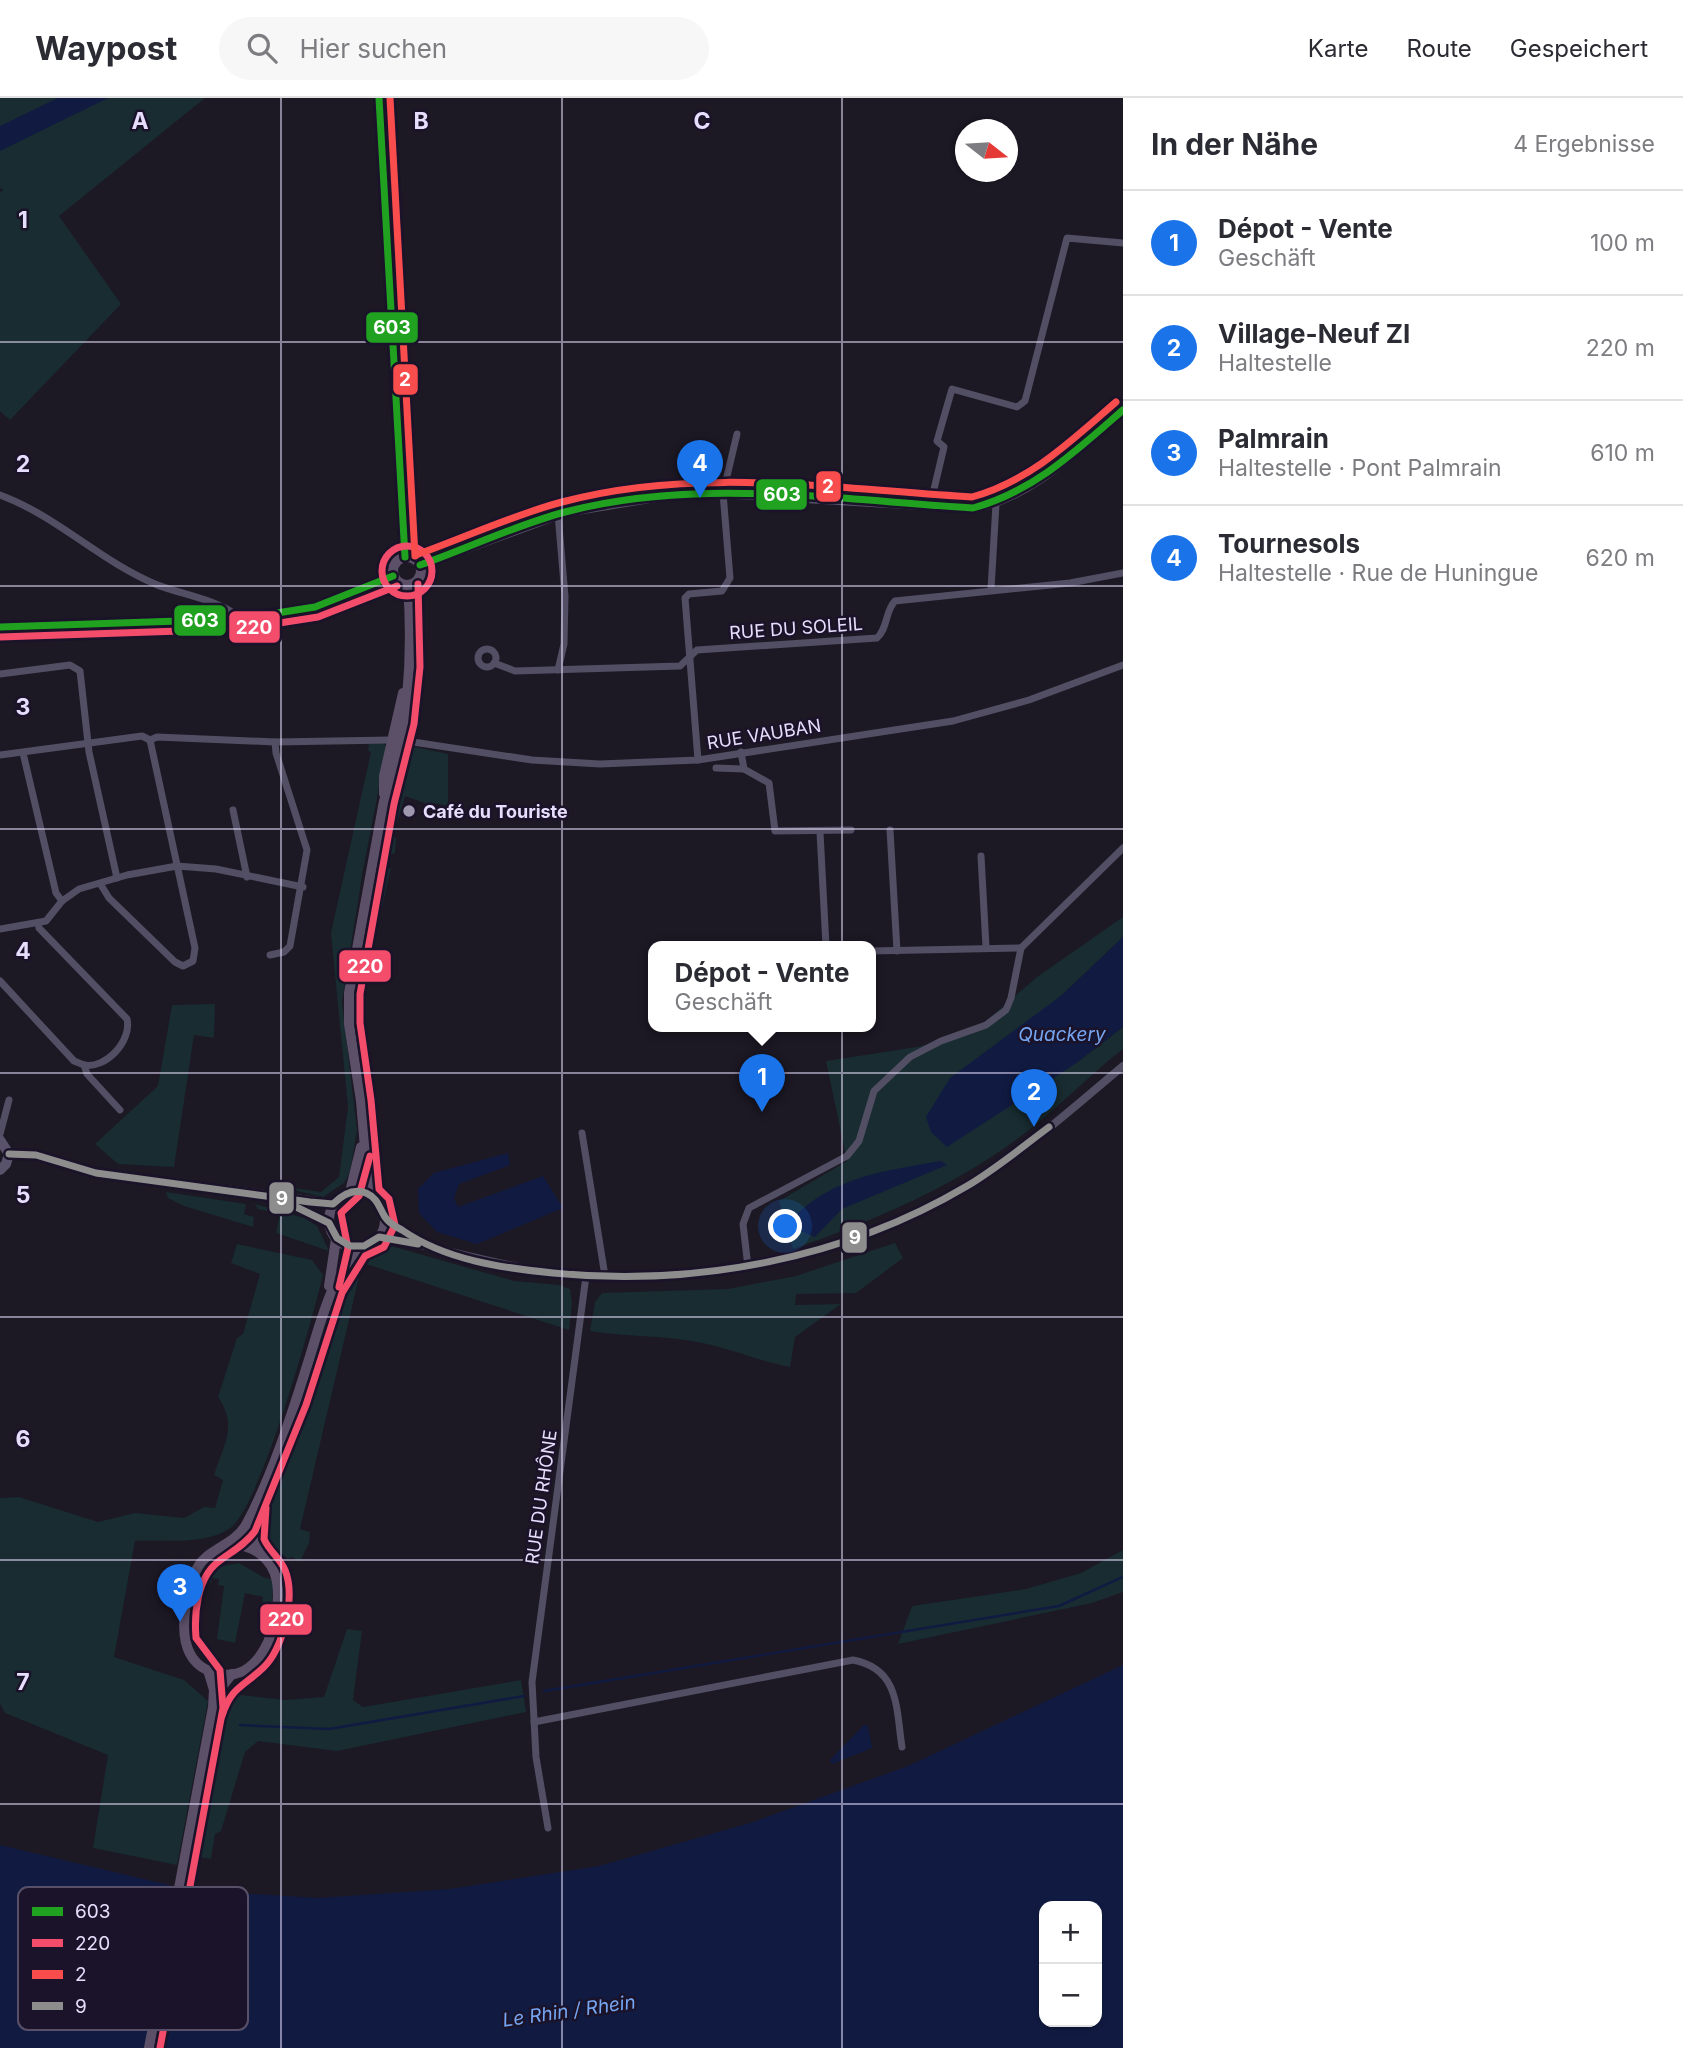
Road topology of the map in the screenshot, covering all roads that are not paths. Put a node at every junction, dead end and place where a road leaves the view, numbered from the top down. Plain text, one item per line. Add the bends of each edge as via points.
1 (379, 98) edge
2 (1123, 243) edge
3 (1123, 411) edge
4 (737, 434) dead end
5 (723, 493) junction
6 (0, 495) edge
7 (996, 504) junction
8 (930, 506) junction
9 (558, 514) junction
10 (405, 557) junction
11 (420, 565) junction
12 (1123, 573) edge
13 (393, 576) junction
14 (408, 585) junction
15 (991, 589) junction
16 (239, 619) junction
17 (0, 627) edge
18 (688, 659) junction
19 (494, 663) dead end
20 (1123, 665) edge
21 (558, 670) junction
22 (0, 674) edge
23 (149, 740) junction
24 (396, 740) junction
25 (275, 742) junction
26 (88, 744) junction
27 (23, 752) junction
28 (741, 752) junction
29 (0, 755) edge
30 (698, 760) junction
31 (716, 768) dead end
32 (744, 769) junction
33 (233, 810) dead end
34 (851, 830) dead end
35 (890, 830) dead end
36 (820, 832) junction
37 (1123, 848) edge
38 (981, 856) dead end
39 (177, 866) junction
40 (247, 877) junction
41 (117, 878) junction
42 (101, 884) junction
43 (303, 887) junction
44 (62, 901) junction
45 (38, 922) junction
46 (0, 929) edge
47 (826, 941) edge
48 (986, 947) junction
49 (1021, 948) junction
50 (876, 951) edge
51 (897, 951) junction
52 (270, 955) dead end
53 (0, 981) edge
54 (84, 1065) junction
55 (1123, 1066) edge
56 (9, 1100) dead end
57 (120, 1110) dead end
58 (0, 1133) edge
59 (582, 1133) dead end
60 (363, 1136) junction
61 (0, 1140) edge
62 (9, 1154) junction
63 (0, 1170) edge
64 (350, 1192) junction
65 (260, 1194) junction
66 (369, 1194) junction
67 (334, 1204) junction
68 (385, 1218) junction
69 (329, 1223) junction
70 (379, 1237) junction
71 (336, 1239) junction
72 (432, 1247) junction
73 (358, 1248) junction
74 (748, 1267) junction
75 (586, 1276) junction
76 (605, 1276) junction
77 (326, 1303) junction
78 (254, 1511) junction
79 (227, 1545) junction
80 (259, 1552) junction
81 (208, 1670) junction
82 (232, 1674) junction
83 (213, 1707) junction
84 (534, 1722) junction
85 (902, 1748) dead end
86 (548, 1828) dead end
87 (180, 1887) edge
88 (153, 2030) edge
89 (149, 2048) edge

1 - 10 main road
2 - 8 street via 1067,238 1026,401 1017,407 952,389 937,440 944,447
3 - 7 main road via 1043,478
4 - 5 street
5 - 8 main road
5 - 9 main road via 654,496
5 - 18 street via 730,578 722,591 685,598
6 - 16 street via 44,514 144,580 220,605
7 - 8 main road
7 - 15 street
9 - 11 main road
9 - 21 street via 565,596 564,645
10 - 11 main road
10 - 13 main road via 394,565
11 - 14 main road via 420,578
12 - 15 street, RUE DU SOLEIL via 1070,583
13 - 14 main road
13 - 16 street via 315,607
14 - 24 main road via 410,635
15 - 18 street, RUE DU SOLEIL via 895,601 877,638 697,650
16 - 17 street
18 - 21 street, RUE DU SOLEIL via 680,666
18 - 30 street
19 - 21 street, RUE DU SOLEIL via 514,671
20 - 28 street, RUE VAUBAN via 1029,700 953,721
22 - 26 street via 70,665 77,668 83,681
23 - 25 street, RUE VAUBAN
23 - 26 street, RUE VAUBAN via 142,736
23 - 39 street
24 - 25 street, RUE VAUBAN
24 - 30 street, RUE VAUBAN via 532,760 609,764
24 - 60 main road via 384,776 384,801 349,993
25 - 43 street via 307,850
26 - 27 street, RUE VAUBAN
26 - 41 street
27 - 29 street, RUE VAUBAN
27 - 44 street via 56,893
28 - 30 street, RUE VAUBAN
28 - 32 street
31 - 32 street
32 - 36 street via 769,783 775,831
33 - 40 street
34 - 36 street
35 - 51 street
36 - 47 street
37 - 49 street
38 - 48 street
39 - 40 street
39 - 41 street
39 - 42 street via 195,948 189,965 175,962 109,898
40 - 43 street
41 - 42 street
42 - 44 street via 79,889
43 - 52 street via 290,946
44 - 45 street via 53,915
45 - 46 street
45 - 54 street via 127,1019 125,1041 102,1062
48 - 49 street
48 - 51 street
49 - 74 street via 1006,1010 986,1025 910,1057 874,1091 859,1141 847,1156 749,1208 743,1224
50 - 51 street
53 - 54 street via 74,1061
54 - 57 street
55 - 74 street via 1029,1142 955,1193 855,1238
56 - 58 street
59 - 76 street
60 - 64 main road
60 - 66 main road
61 - 62 main road
62 - 63 main road
62 - 65 main road via 36,1155 96,1173
64 - 66 main road
64 - 67 main road
65 - 67 main road
65 - 69 main road
66 - 68 main road via 380,1203
67 - 69 main road
68 - 70 main road
68 - 72 street
69 - 71 main road
70 - 72 street
70 - 73 main road
71 - 73 main road
71 - 77 main road
72 - 75 street via 518,1268
73 - 77 main road via 344,1265
74 - 76 street via 671,1276
75 - 76 street
75 - 84 street, RUE DU RHÔNE via 532,1682
77 - 78 main road via 296,1401
78 - 79 main road via 242,1533
78 - 80 main road via 253,1535
79 - 80 main road
79 - 81 main road via 206,1557 195,1571 184,1629 191,1655
80 - 82 main road via 272,1564 278,1586 271,1631 264,1655 249,1668
81 - 82 main road
81 - 83 main road
82 - 83 main road
83 - 87 main road
84 - 85 street via 853,1660 873,1666 888,1679
84 - 86 street, RUE DU RHÔNE
88 - 89 main road

